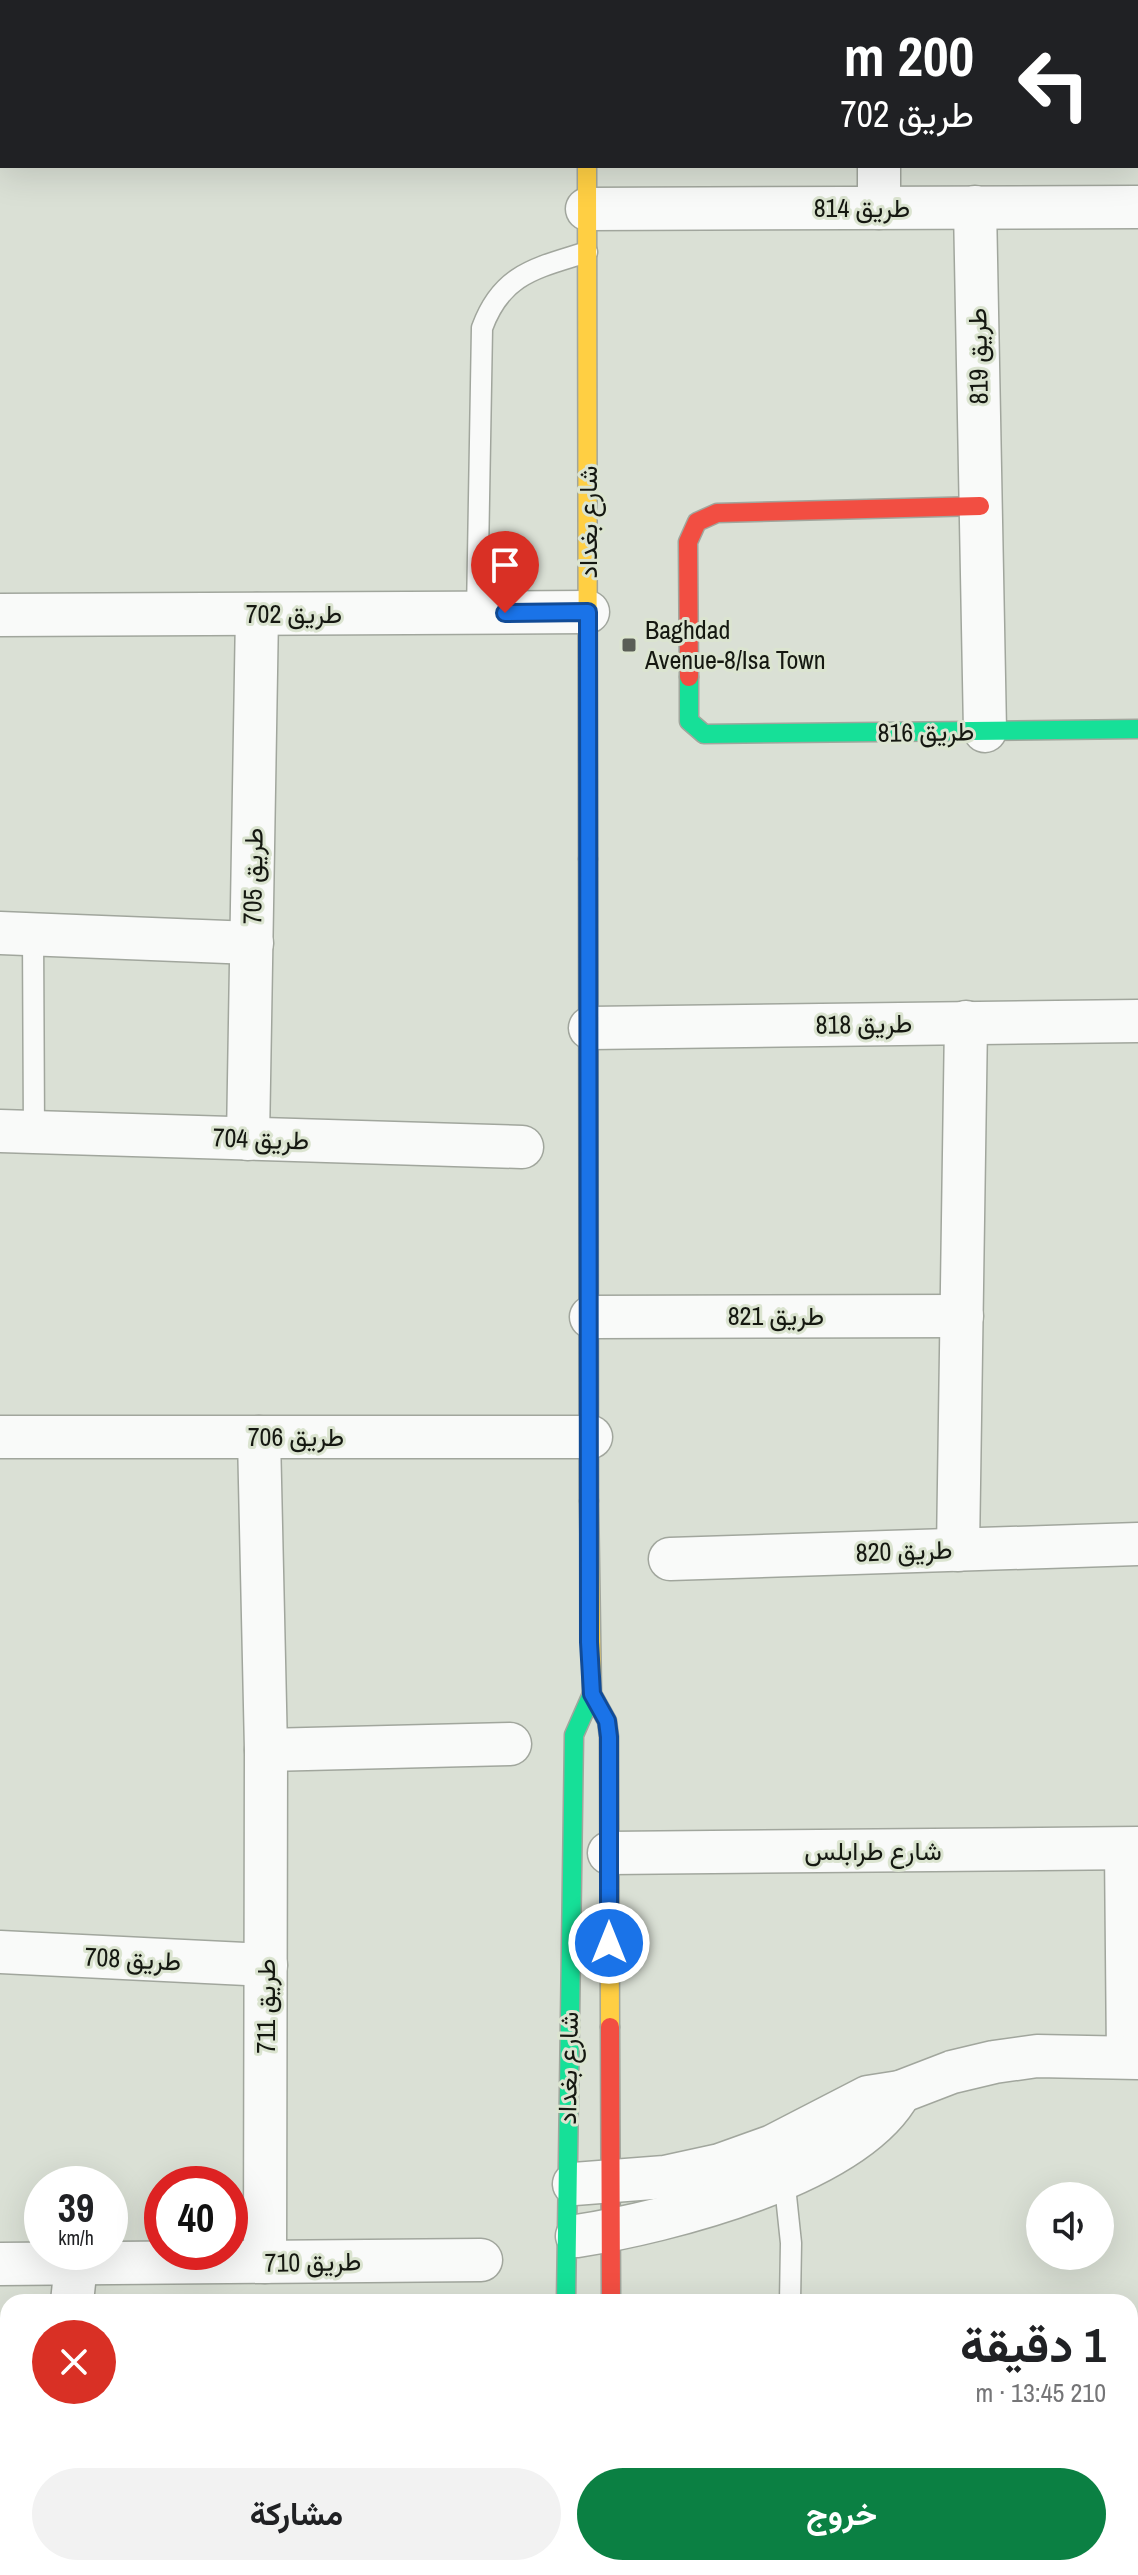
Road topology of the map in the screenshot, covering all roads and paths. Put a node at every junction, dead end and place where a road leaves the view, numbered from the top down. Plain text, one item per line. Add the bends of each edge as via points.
1 (587, 168) edge
2 (879, 168) edge
3 (975, 207) junction
4 (1138, 207) edge
5 (879, 208) junction
6 (587, 209) junction
7 (587, 252) junction
8 (980, 506) junction
9 (588, 612) junction
10 (477, 613) junction
11 (257, 614) junction
12 (0, 615) edge
13 (1138, 729) edge
14 (985, 731) junction
15 (16, 934) edge
16 (252, 943) junction
17 (1138, 1021) edge
18 (966, 1022) junction
19 (590, 1028) junction
20 (17, 1132) edge
21 (248, 1139) junction
22 (522, 1147) dead end
23 (962, 1316) junction
24 (591, 1317) junction
25 (0, 1437) edge
26 (259, 1437) junction
27 (591, 1437) junction
28 (1138, 1544) edge
29 (958, 1550) junction
30 (670, 1559) dead end
31 (592, 1694) junction
32 (510, 1744) dead end
33 (266, 1750) junction
34 (1132, 1848) edge
35 (609, 1853) junction
36 (0, 1952) edge
37 (266, 1965) junction
38 (1133, 2058) edge
39 (900, 2092) junction
40 (784, 2177) junction
41 (610, 2183) junction
42 (566, 2184) junction
43 (610, 2231) junction
44 (567, 2238) junction
45 (481, 2260) dead end
46 (265, 2262) junction
47 (0, 2264) edge
48 (74, 2283) edge
49 (566, 2294) edge
50 (611, 2294) edge
51 (790, 2294) edge

1 - 6 street, شارع بغداد
2 - 5 street
3 - 4 street, طريق 814
3 - 5 street, طريق 814
3 - 8 street, طريق 819
5 - 6 street, طريق 814
6 - 7 street, شارع بغداد
7 - 9 street, شارع بغداد
7 - 10 lane via 514,279 489,308 482,328
8 - 14 street, طريق 819
8 - 14 street, طريق 816 via 717,513 697,522 688,542 687,711 695,729 713,735
9 - 10 street, طريق 702
9 - 19 street, شارع بغداد
10 - 11 street, طريق 702
11 - 12 street, طريق 702
11 - 16 street, طريق 705
13 - 14 street, طريق 816
15 - 16 street
15 - 20 lane
16 - 21 street, طريق 705
17 - 18 street, طريق 818
18 - 19 street, طريق 818
18 - 23 street
19 - 24 street, شارع بغداد
20 - 21 street, طريق 704
21 - 22 street, طريق 704
23 - 24 street, طريق 821
23 - 29 street
24 - 27 street, شارع بغداد
25 - 26 street, طريق 706
26 - 27 street, طريق 706
26 - 33 street, طريق 711
27 - 31 street, شارع بغداد
28 - 29 street, طريق 820
29 - 30 street, طريق 820
31 - 35 street, شارع بغداد via 607,1721 609,1737
31 - 42 street, شارع بغداد via 574,1735
32 - 33 street
33 - 37 street, طريق 711
34 - 35 street, شارع طرابلس
34 - 38 street
35 - 41 street, شارع بغداد
36 - 37 street, طريق 708
37 - 46 street, طريق 711
38 - 39 street via 1037,2056 994,2062
39 - 40 street via 869,2131
39 - 41 street via 853,2103 773,2146 720,2165
40 - 43 street via 729,2199
40 - 51 lane
41 - 42 street
41 - 43 street, شارع بغداد
42 - 44 street, شارع بغداد
43 - 44 street
43 - 50 street, شارع بغداد
44 - 49 street, شارع بغداد
45 - 46 street, طريق 710
46 - 48 street, طريق 710
47 - 48 street, طريق 710

